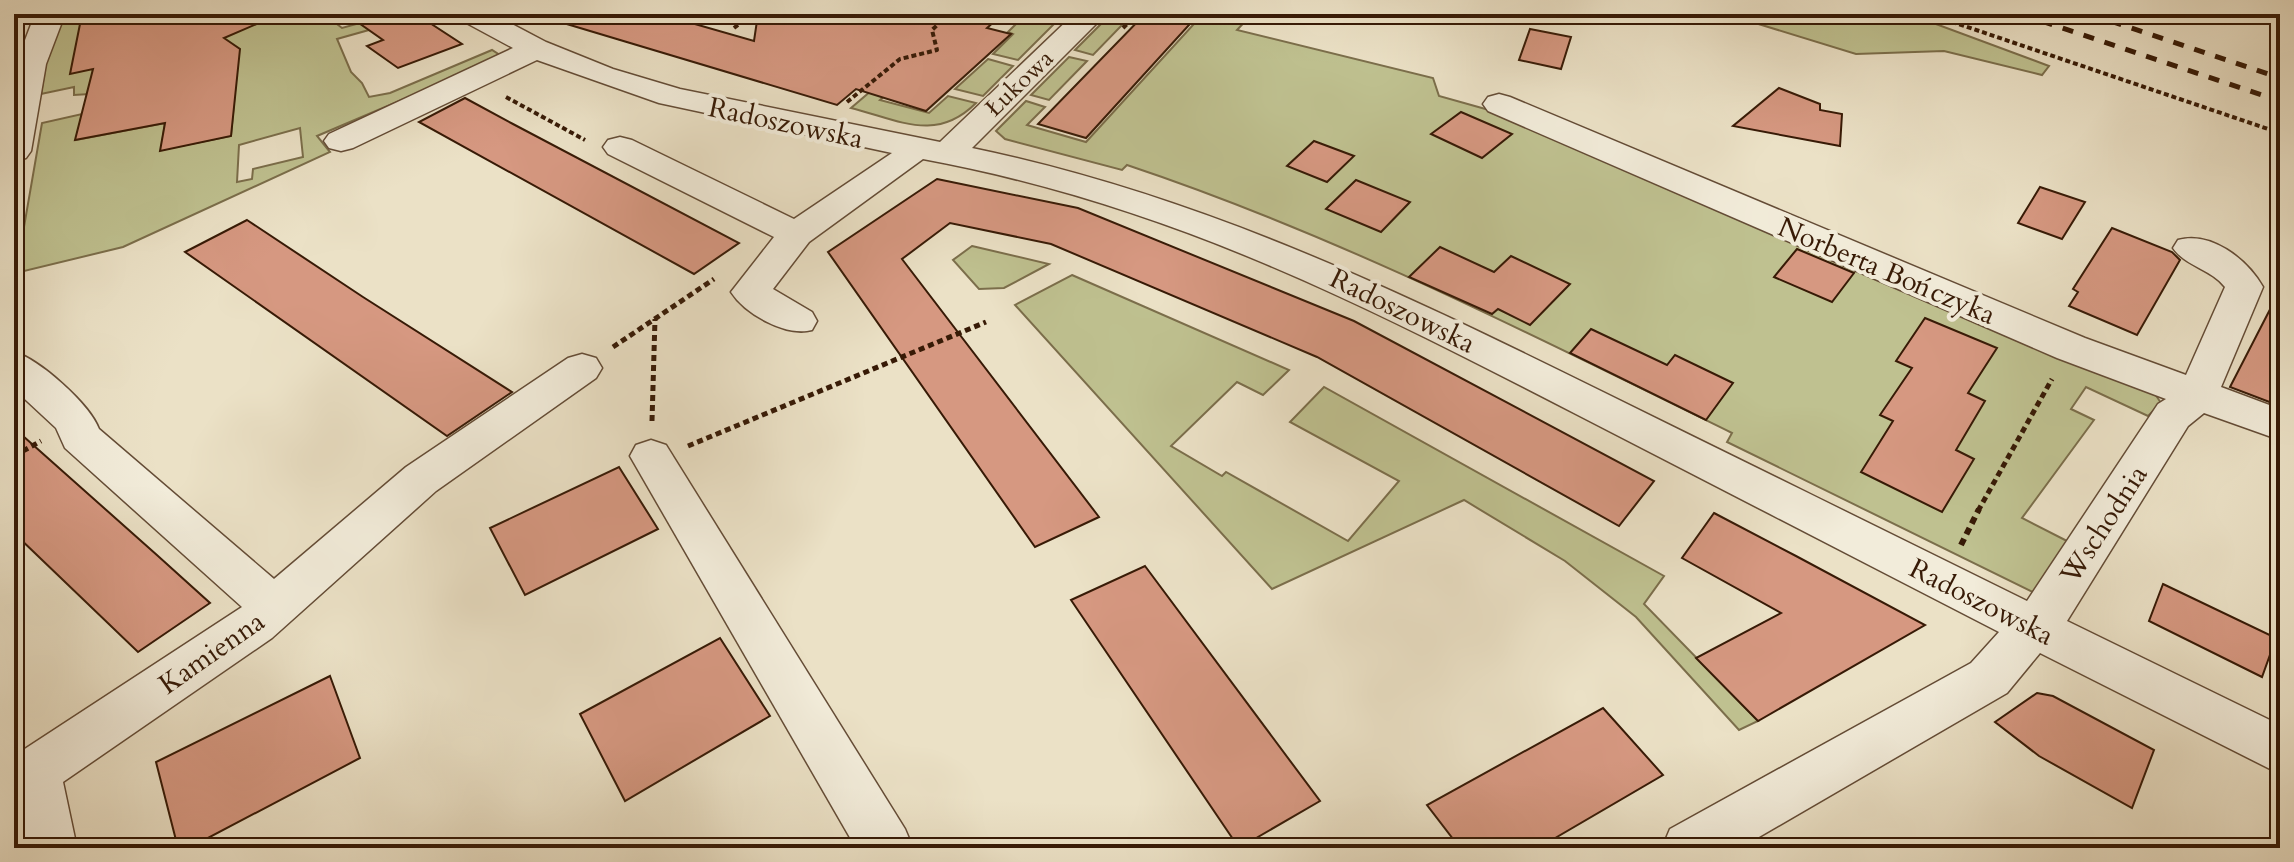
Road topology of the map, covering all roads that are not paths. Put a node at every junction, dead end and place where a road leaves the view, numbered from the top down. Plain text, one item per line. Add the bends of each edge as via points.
1 (50, 14) edge
2 (471, 14) edge
3 (1089, 14) edge
4 (536, 49) junction
5 (1499, 104) dead end
6 (341, 141) dead end
7 (620, 147) road end
8 (932, 150) junction
9 (14, 151) edge
10 (796, 234) junction
11 (2191, 248) dead end
12 (798, 321) dead end
13 (596, 359) road end
14 (14, 366) edge
15 (2196, 397) junction
16 (2280, 425) edge
17 (651, 456) road end
18 (274, 607) junction
19 (2035, 628) junction
20 (2280, 751) edge
21 (24, 779) edge
22 (50, 848) edge
23 (886, 848) edge
24 (1689, 848) edge

1 - 9 street via 23,86
2 - 4 street, Radoszowska
3 - 8 street, Łukowa
4 - 6 street
4 - 8 street, Radoszowska via 718,109
5 - 15 street, Norberta Bończyka
7 - 10 street
8 - 10 street, Łukowa via 903,161
8 - 19 street, Radoszowska via 1097,189 1313,267
10 - 12 street, Łukowa via 750,292
11 - 15 street, Wschodnia via 2228,269 2244,287
13 - 18 street via 421,479
14 - 18 street, Kamienna via 75,421 80,437
15 - 16 street, Norberta Bończyka
15 - 19 street, Wschodnia via 2173,415
17 - 23 street
18 - 21 street, Kamienna
19 - 20 street, Radoszowska
19 - 24 street, Wschodnia via 1989,678
21 - 22 street, Kamienna

